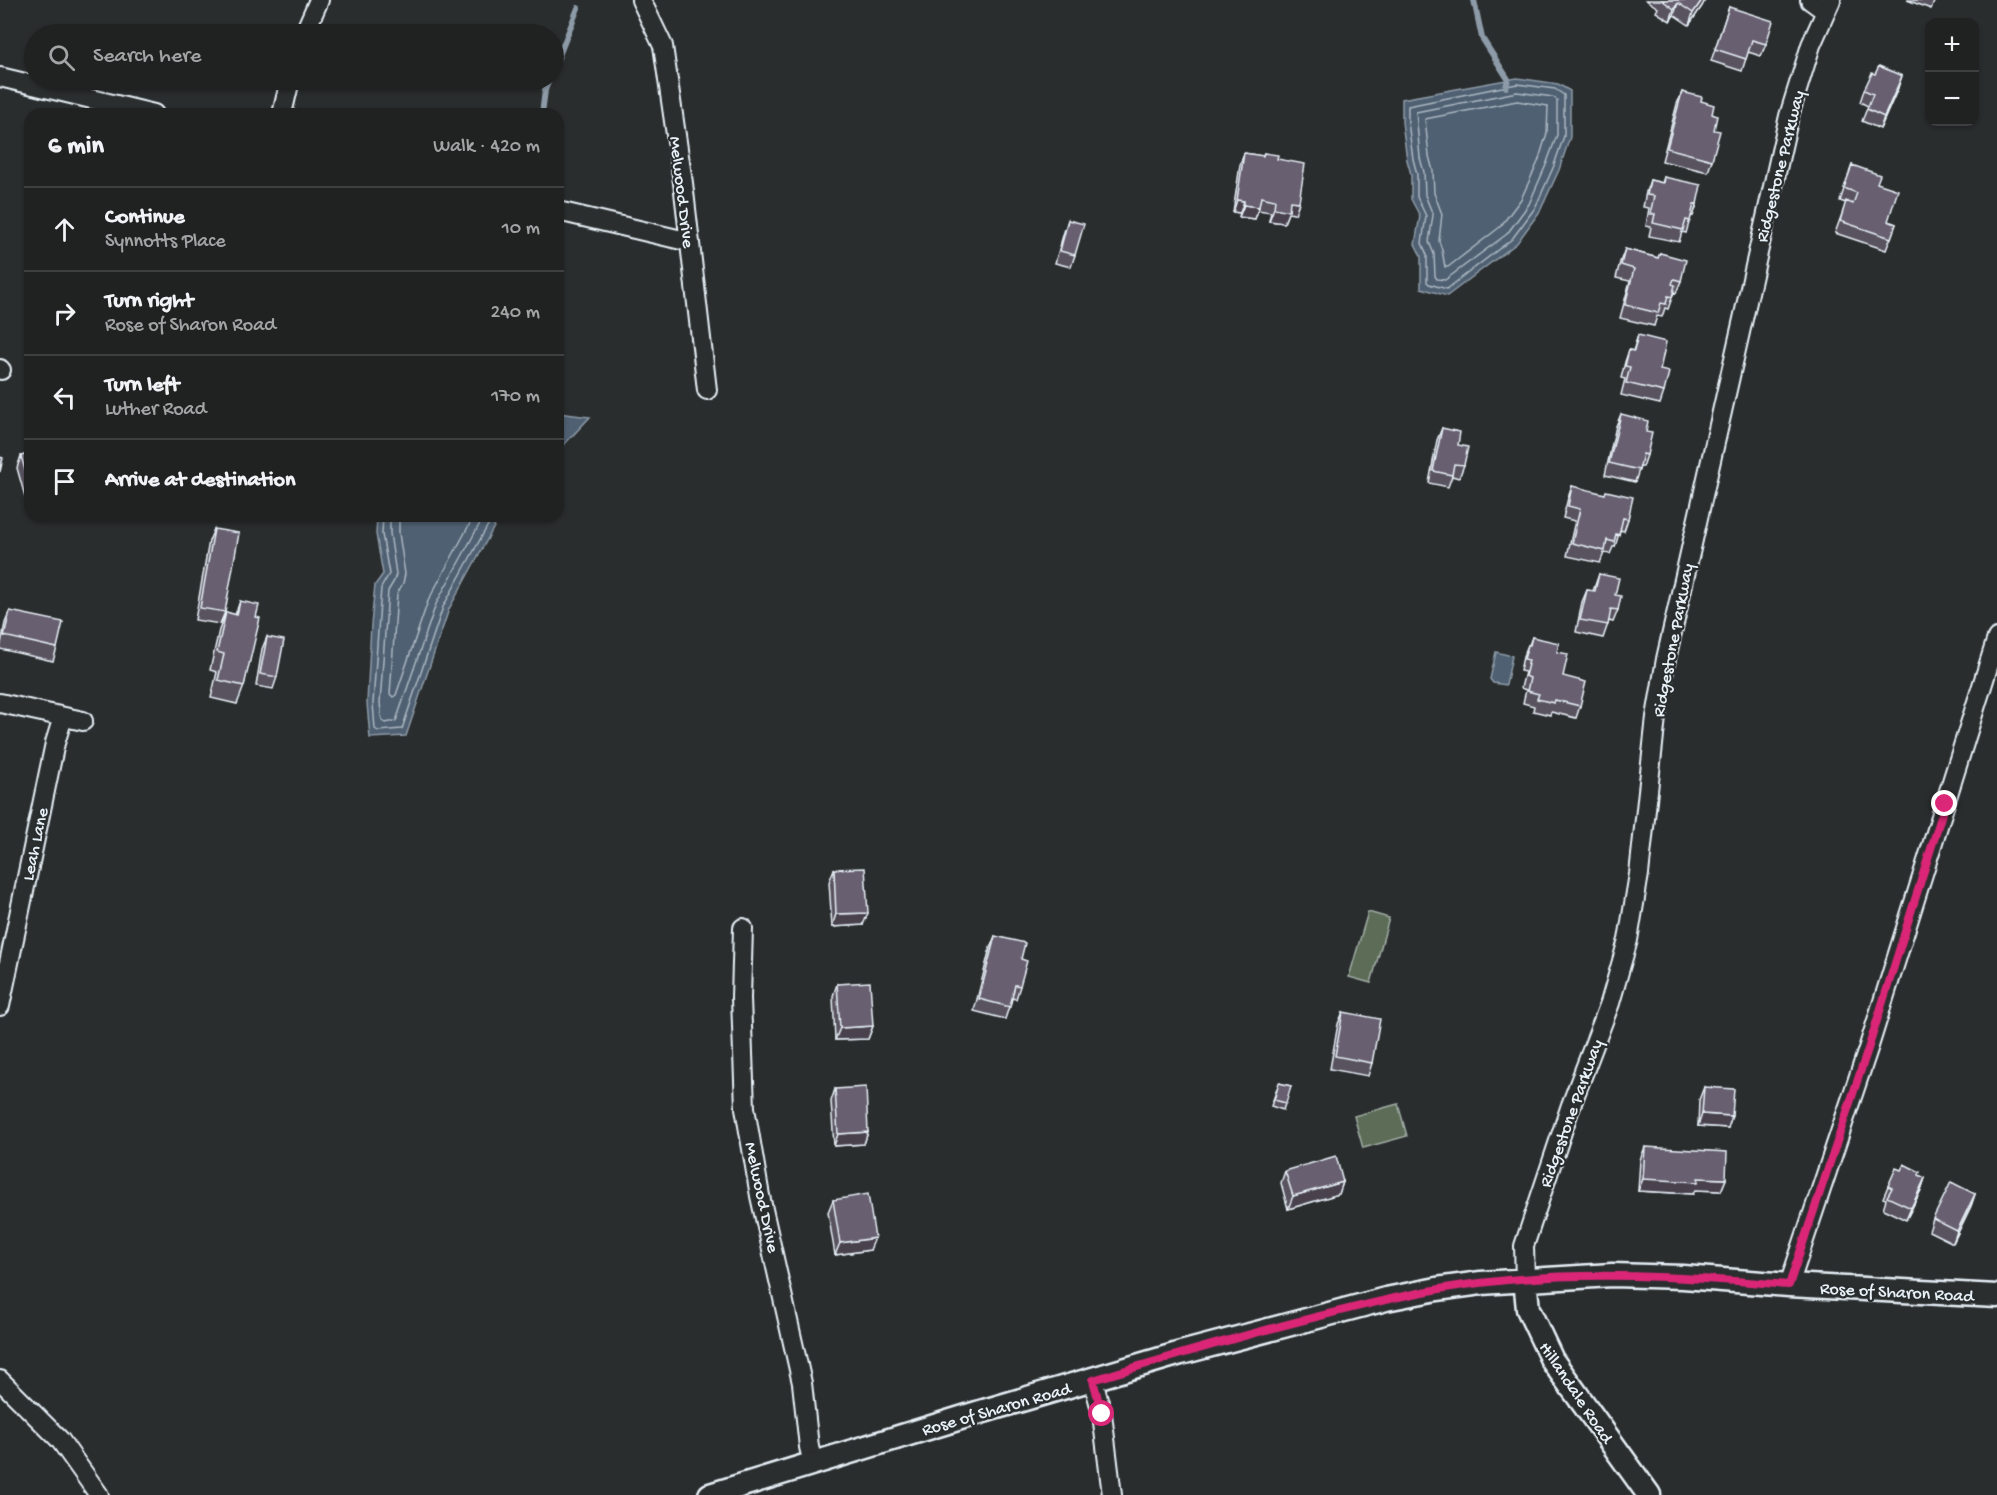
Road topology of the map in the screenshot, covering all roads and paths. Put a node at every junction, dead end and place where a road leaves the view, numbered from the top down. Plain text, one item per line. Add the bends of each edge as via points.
1 (319, 0) edge
2 (641, 0) edge
3 (1810, 0) edge
4 (1828, 6) edge
5 (308, 24) edge
6 (0, 76) edge
7 (24, 82) edge
8 (57, 90) edge
9 (288, 90) edge
10 (130, 108) edge
11 (283, 108) edge
12 (564, 212) edge
13 (690, 242) junction
14 (707, 390) dead end
15 (1997, 638) edge
16 (0, 703) edge
17 (63, 717) junction
18 (83, 721) dead end
19 (743, 928) dead end
20 (0, 1006) edge
21 (1525, 1279) junction
22 (1789, 1285) junction
23 (1997, 1296) edge
24 (0, 1380) edge
25 (1093, 1380) junction
26 (813, 1463) junction
27 (99, 1495) edge
28 (710, 1495) edge
29 (1112, 1495) edge
30 (1649, 1495) edge

1 - 5 street
2 - 13 street, Melwood Drive via 663,46
3 - 4 street
4 - 21 street, Ridgestone Parkway via 1789,116 1666,659 1639,874 1619,975 1524,1246
6 - 7 street
8 - 10 street
9 - 11 street
12 - 13 street
13 - 14 street, Melwood Drive
15 - 22 street via 1873,1035
16 - 17 street
17 - 18 street
17 - 20 street, Leah Lane
19 - 26 street, Melwood Drive via 745,1108 760,1196 802,1383
21 - 22 street, Rose of Sharon Road via 1612,1275
21 - 25 street, Rose of Sharon Road via 1386,1299
21 - 30 street, Hillandale Road via 1528,1309 1552,1360
22 - 23 street, Rose of Sharon Road
24 - 27 street via 60,1440
25 - 26 street, Rose of Sharon Road
25 - 29 street via 1102,1414
26 - 28 street, Rose of Sharon Road

